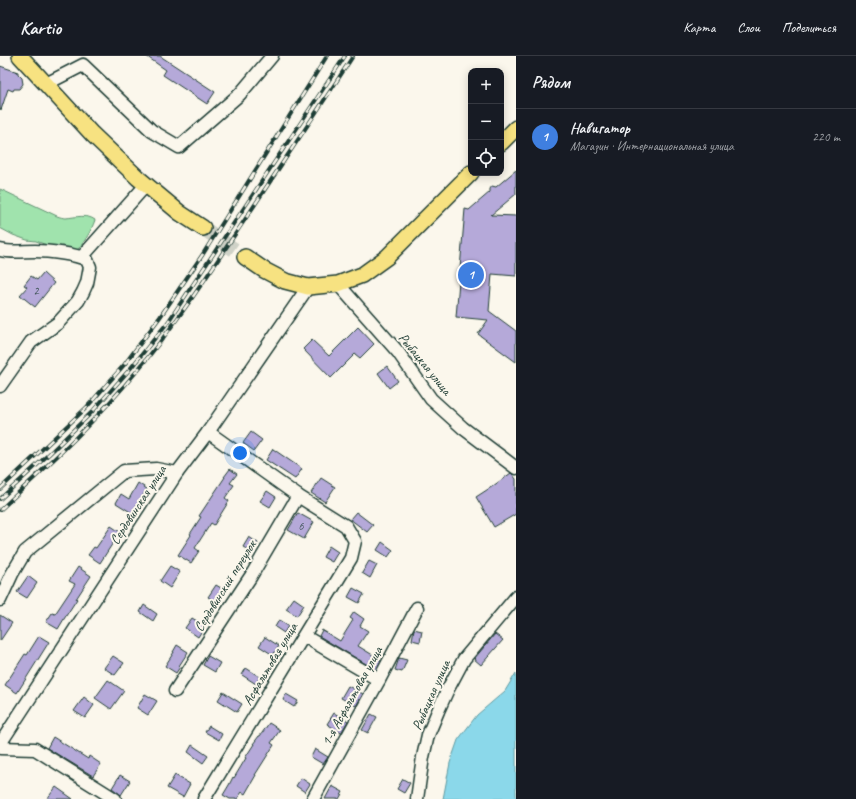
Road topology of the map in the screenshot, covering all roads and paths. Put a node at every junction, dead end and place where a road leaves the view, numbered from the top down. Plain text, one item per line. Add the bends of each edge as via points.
1 (20, 56) edge
2 (272, 56) edge
3 (46, 84) junction
4 (516, 128) edge
5 (504, 140) edge
6 (468, 176) edge
7 (146, 185) junction
8 (203, 228) tunnel mouth
9 (0, 250) edge
10 (245, 256) tunnel mouth
11 (82, 257) junction
12 (338, 284) junction
13 (308, 287) junction
14 (0, 386) edge
15 (208, 432) junction
16 (516, 468) edge
17 (177, 473) junction
18 (298, 496) junction
19 (516, 597) edge
20 (0, 600) edge
21 (417, 608) dead end
22 (304, 636) junction
23 (379, 680) junction
24 (175, 691) dead end
25 (0, 744) edge
26 (0, 748) edge
27 (115, 799) edge
28 (204, 799) edge
29 (313, 799) edge
30 (417, 799) edge

1 - 3 main road
2 - 3 street via 240,94 179,147 152,131 83,65
3 - 7 main road via 92,134
4 - 5 main road
6 - 12 main road via 387,257 362,275
7 - 8 main road
7 - 11 street
9 - 11 street via 48,252
10 - 13 main road via 285,281
11 - 14 street via 87,260 90,267 87,282 78,300 58,323 31,342
12 - 13 main road
12 - 16 street, Рыбацкая улица via 398,352 431,398 463,428
13 - 15 street, Сердовинская улица
15 - 17 street, Сердовинская улица
15 - 18 street
17 - 20 street via 156,469 124,471 25,552
17 - 25 street, Сердовинская улица
18 - 22 street, Асфальтовая улица via 346,526 355,541 351,558
18 - 24 street, Сердовинский переулок via 251,576
19 - 30 street, Рыбацкая улица via 464,660 445,696 426,743
21 - 23 street, 1-я Асфальтовая улица
22 - 23 street
22 - 28 street, Асфальтовая улица
23 - 29 street, 1-я Асфальтовая улица
26 - 27 street via 35,749

